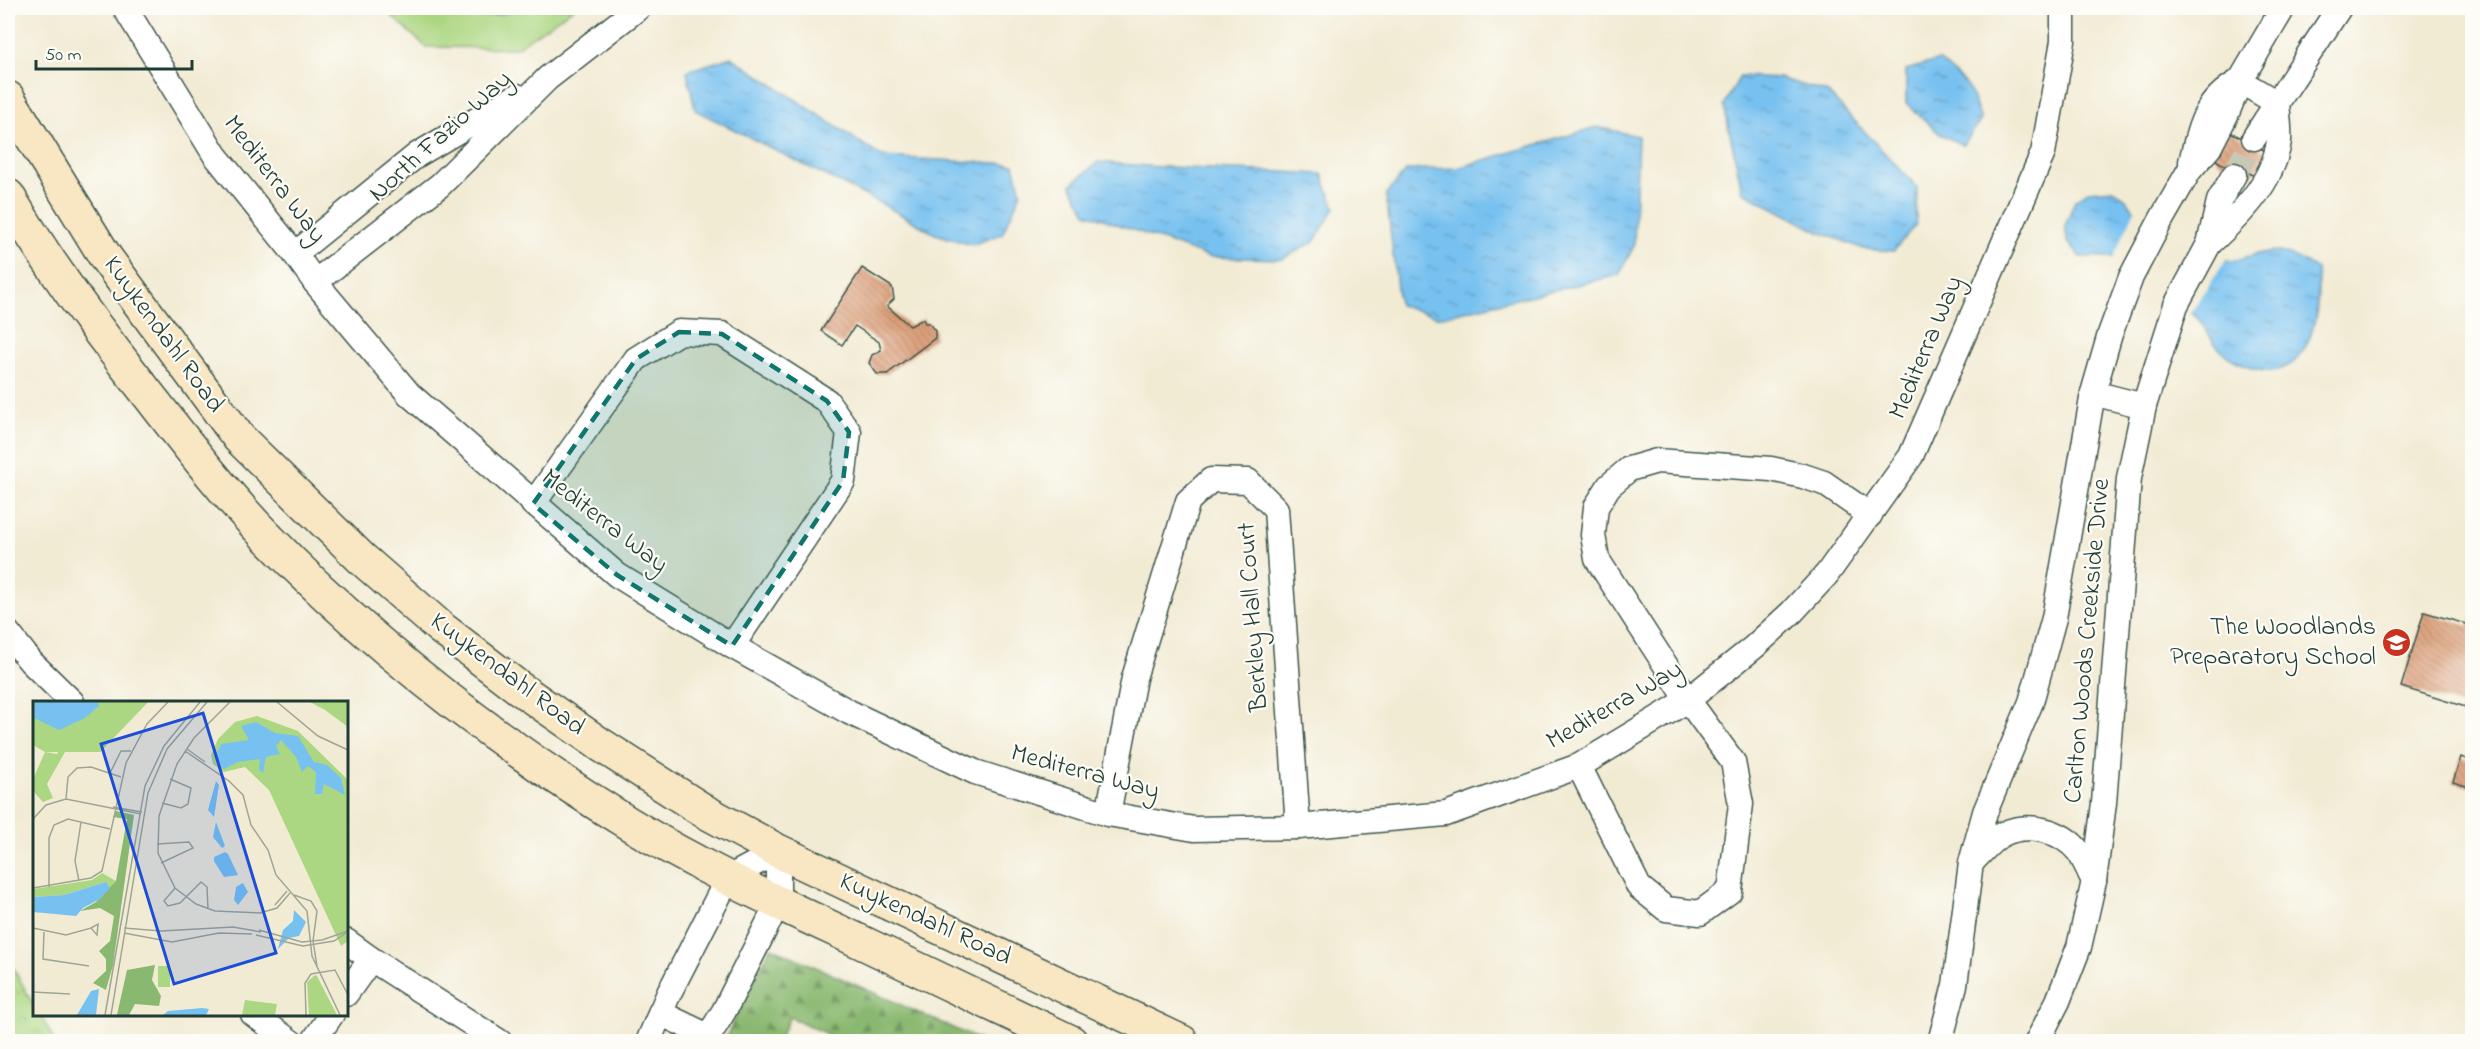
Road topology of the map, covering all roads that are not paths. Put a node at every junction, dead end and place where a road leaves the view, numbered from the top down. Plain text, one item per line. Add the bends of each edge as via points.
1 (124, 8) edge
2 (638, 8) edge
3 (2063, 8) edge
4 (2283, 8) edge
5 (2339, 8) edge
6 (548, 78) junction
7 (2240, 81) junction
8 (8, 98) edge
9 (2277, 103) junction
10 (2254, 138) tunnel mouth
11 (2234, 175) tunnel mouth
12 (8, 196) edge
13 (2209, 244) junction
14 (295, 254) junction
15 (315, 282) junction
16 (2093, 393) junction
17 (2144, 406) junction
18 (533, 504) junction
19 (1870, 515) junction
20 (8, 633) edge
21 (732, 646) junction
22 (1688, 700) junction
23 (71, 701) edge
24 (1579, 766) junction
25 (1108, 814) junction
26 (1298, 827) junction
27 (778, 851) junction
28 (1971, 863) junction
29 (728, 878) junction
30 (2094, 881) junction
31 (778, 903) junction
32 (348, 942) edge
33 (371, 959) junction
34 (348, 991) edge
35 (660, 1013) junction
36 (256, 1016) edge
37 (331, 1016) edge
38 (706, 1039) edge
39 (291, 1041) edge
40 (313, 1041) edge
41 (500, 1041) edge
42 (648, 1041) edge
43 (1071, 1041) edge
44 (1182, 1041) edge
45 (1940, 1041) edge
46 (2037, 1041) edge

1 - 14 street, Mediterra Way via 215,155
2 - 6 street, North Fazio Way
3 - 19 street, Mediterra Way via 2063,41 2043,153 1911,456
4 - 7 street, Carlton Woods Creekside Drive
5 - 9 street
6 - 14 street, North Fazio Way via 417,154
6 - 15 street, North Fazio Way via 440,184
7 - 9 street
7 - 16 street, Carlton Woods Creekside Drive via 2211,104 2199,129 2189,171 2131,277
8 - 27 main road, Kuykendahl Road via 79,218 146,314 240,438 301,500 404,597 519,688 704,811
9 - 10 street
9 - 13 street, Carlton Woods Creekside Drive via 2279,140 2270,170 2240,214
11 - 13 street, Carlton Woods Creekside Drive via 2219,201
12 - 29 main road, Kuykendahl Road via 73,295 202,464 298,568 419,677 527,759 630,825
13 - 17 street, Carlton Woods Creekside Drive via 2176,305
14 - 15 street, Mediterra Way
15 - 18 street, Mediterra Way via 410,394
16 - 17 street
16 - 28 street, Carlton Woods Creekside Drive via 2054,618 2031,702 1985,812
17 - 30 street, Carlton Woods Creekside Drive via 2129,478 2104,802
18 - 21 street, Mediterra Way via 617,575
18 - 21 street via 636,359 679,332 722,334 827,400 849,432 843,482
19 - 22 street, Mediterra Way via 1792,612
19 - 22 street via 1824,483 1771,470 1657,461 1629,469 1609,486 1596,507 1593,535 1597,559
20 - 23 street
21 - 25 street, Mediterra Way via 849,712 975,772
22 - 24 street, Mediterra Way
22 - 24 street via 1733,762 1741,804 1730,891 1700,914 1666,909 1640,886
24 - 26 street, Mediterra Way via 1446,814
25 - 26 street, Mediterra Way via 1194,829
25 - 26 street, Berkley Hall Court via 1134,678 1188,501 1211,480 1248,481 1276,510
27 - 29 street
27 - 31 street
27 - 44 main road, Kuykendahl Road
28 - 30 street, Carlton Woods Creekside Drive via 2001,834 2023,828 2042,829 2061,836 2079,851
28 - 45 street, Carlton Woods Creekside Drive via 1955,985
29 - 31 main road, Kuykendahl Road
29 - 35 street
30 - 46 street, Carlton Woods Creekside Drive via 2079,947
31 - 38 street
31 - 43 main road, Kuykendahl Road
32 - 33 street
33 - 34 street
33 - 41 street
35 - 38 street
35 - 42 street
36 - 39 street
37 - 40 street

